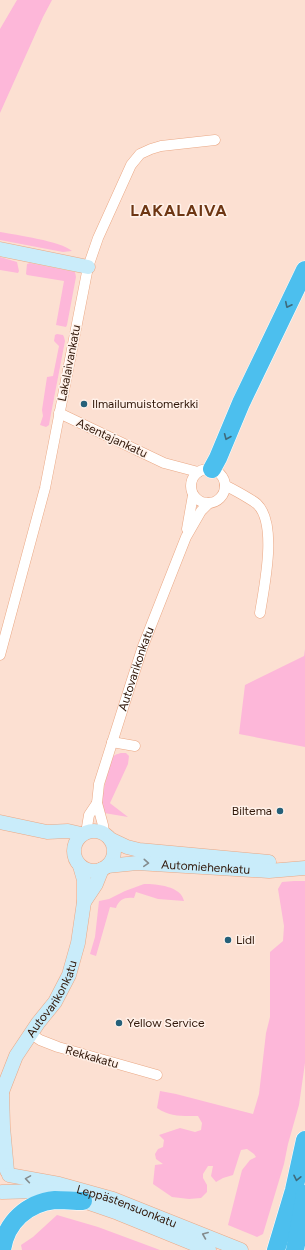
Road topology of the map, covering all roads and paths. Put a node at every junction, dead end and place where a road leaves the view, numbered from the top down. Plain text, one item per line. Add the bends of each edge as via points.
1 (215, 140) dead end
2 (0, 249) edge
3 (88, 267) junction
4 (305, 270) edge
5 (59, 413) junction
6 (164, 463) junction
7 (205, 470) junction
8 (191, 484) junction
9 (225, 485) junction
10 (193, 495) junction
11 (221, 498) junction
12 (252, 502) junction
13 (209, 504) junction
14 (186, 537) junction
15 (260, 613) dead end
16 (0, 655) edge
17 (112, 742) junction
18 (135, 746) dead end
19 (97, 803) junction
20 (0, 822) edge
21 (47, 832) junction
22 (84, 833) junction
23 (107, 836) junction
24 (77, 860) junction
25 (105, 867) junction
26 (305, 867) edge
27 (84, 902) junction
28 (30, 1034) junction
29 (157, 1075) dead end
30 (1, 1094) edge
31 (305, 1140) edge
32 (5, 1170) edge
33 (1, 1193) edge
34 (305, 1194) edge
35 (83, 1201) junction
36 (276, 1249) edge
37 (2, 1250) edge
38 (209, 1250) edge
39 (241, 1250) edge
40 (295, 1250) edge

1 - 3 street, Lakalaivankatu via 161,146 140,154 131,165 98,238
2 - 3 main road
3 - 5 street, Lakalaivankatu
4 -> 7 highway via 241,403 218,458
5 - 6 street, Asentajankatu
5 - 16 street, Lakalaivankatu via 45,488
6 - 7 street, Asentajankatu
6 - 8 street, Asentajankatu
7 - 8 street via 194,476
7 - 9 street via 221,475
8 - 10 street
9 - 11 street
9 - 12 street
10 - 13 street via 198,501
10 - 14 street, Autovarikonkatu
11 - 12 street via 232,497
11 - 13 street
12 - 15 street via 257,505 266,520 269,542
13 - 14 street, Autovarikonkatu via 201,511
14 - 17 street, Autovarikonkatu via 142,646
17 - 18 street
17 - 19 street, Autovarikonkatu via 102,774
19 - 22 street, Autovarikonkatu
19 - 23 street, Autovarikonkatu
20 - 21 main road
21 - 22 main road
21 - 24 main road via 66,843
22 - 23 main road via 98,831
22 - 24 main road via 76,841 74,848
23 - 25 main road via 113,845 113,856
23 - 26 main road, Automiehenkatu via 126,847 139,850
24 - 25 main road via 91,871
24 - 27 main road, Autovarikonkatu via 84,880
25 -> 26 main road, Automiehenkatu via 137,863 269,871
25 - 27 main road, Autovarikonkatu
27 - 28 main road, Autovarikonkatu via 78,943 69,975 55,1002
28 - 29 street, Rekkakatu via 58,1047
28 - 30 main road, Autovarikonkatu via 16,1056
30 - 32 main road, Autovarikonkatu
31 -> 36 highway via 294,1190
32 - 33 main road via 8,1182
39 -> 32 main road, Leppästensuonkatu via 113,1199
33 - 35 main road, Leppästensuonkatu via 40,1191 63,1194
34 - 40 highway
35 - 37 highway via 55,1200 26,1210 8,1229
35 - 38 main road, Leppästensuonkatu

